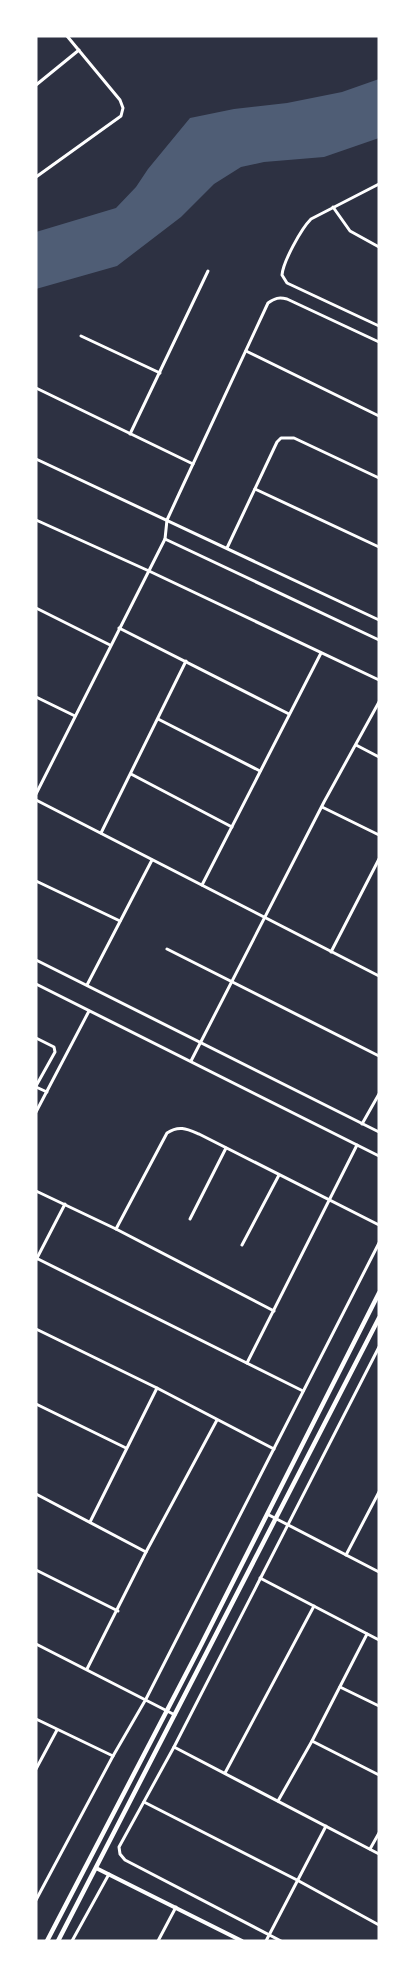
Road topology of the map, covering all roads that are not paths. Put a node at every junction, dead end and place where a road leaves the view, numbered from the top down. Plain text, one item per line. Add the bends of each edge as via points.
1 (67, 36) edge
2 (79, 50) junction
3 (36, 85) edge
4 (36, 177) edge
5 (379, 184) edge
6 (333, 207) junction
7 (379, 247) edge
8 (208, 271) dead end
9 (379, 326) edge
10 (81, 336) dead end
11 (379, 342) edge
12 (246, 351) junction
13 (160, 373) junction
14 (36, 388) edge
15 (379, 416) edge
16 (130, 434) junction
17 (36, 459) edge
18 (193, 464) junction
19 (379, 478) edge
20 (255, 489) junction
21 (36, 520) edge
22 (168, 520) junction
23 (165, 539) junction
24 (379, 547) edge
25 (227, 548) junction
26 (149, 571) junction
27 (36, 608) edge
28 (379, 620) edge
29 (119, 628) junction
30 (379, 640) edge
31 (110, 645) junction
32 (321, 654) junction
33 (186, 661) junction
34 (379, 680) edge
35 (36, 697) edge
36 (379, 702) edge
37 (288, 714) junction
38 (74, 716) junction
39 (158, 719) junction
40 (356, 745) junction
41 (379, 757) edge
42 (260, 771) junction
43 (130, 774) junction
44 (36, 794) edge
45 (36, 800) edge
46 (322, 807) junction
47 (232, 827) junction
48 (101, 833) junction
49 (379, 835) edge
50 (379, 859) edge
51 (152, 860) junction
52 (36, 881) edge
53 (202, 885) junction
54 (265, 918) junction
55 (120, 922) junction
56 (168, 949) dead end
57 (331, 952) junction
58 (36, 960) edge
59 (379, 976) edge
60 (232, 981) junction
61 (36, 984) edge
62 (87, 985) junction
63 (89, 1011) junction
64 (36, 1038) edge
65 (201, 1042) junction
66 (379, 1056) edge
67 (191, 1061) junction
68 (36, 1087) edge
69 (47, 1092) junction
70 (379, 1094) edge
71 (36, 1112) edge
72 (362, 1124) junction
73 (379, 1132) edge
74 (357, 1145) junction
75 (226, 1148) junction
76 (379, 1156) edge
77 (279, 1175) junction
78 (36, 1190) edge
79 (330, 1199) junction
80 (65, 1204) junction
81 (190, 1219) dead end
82 (379, 1225) edge
83 (116, 1229) junction
84 (379, 1243) edge
85 (242, 1245) dead end
86 (37, 1259) edge
87 (379, 1293) edge
88 (274, 1311) junction
89 (379, 1318) edge
90 (377, 1324) edge
91 (36, 1329) edge
92 (379, 1347) edge
93 (247, 1362) junction
94 (157, 1388) junction
95 (303, 1391) junction
96 (36, 1404) edge
97 (217, 1420) junction
98 (126, 1448) junction
99 (274, 1449) junction
100 (379, 1492) edge
101 (36, 1494) edge
102 (267, 1514) junction
103 (275, 1518) junction
104 (90, 1522) junction
105 (288, 1524) junction
106 (146, 1552) junction
107 (346, 1555) junction
108 (36, 1570) edge
109 (379, 1572) edge
110 (260, 1578) junction
111 (314, 1606) junction
112 (118, 1611) junction
113 (367, 1634) junction
114 (379, 1640) edge
115 (36, 1644) edge
116 (87, 1669) junction
117 (340, 1687) junction
118 (146, 1698) junction
119 (379, 1706) edge
120 (167, 1711) junction
121 (175, 1715) junction
122 (36, 1719) edge
123 (58, 1730) junction
124 (312, 1741) junction
125 (174, 1747) junction
126 (113, 1756) junction
127 (36, 1769) edge
128 (225, 1773) junction
129 (379, 1775) edge
130 (278, 1801) junction
131 (144, 1802) junction
132 (326, 1826) junction
133 (379, 1833) edge
134 (370, 1849) junction
135 (379, 1854) edge
136 (96, 1868) junction
137 (109, 1874) junction
138 (298, 1880) junction
139 (36, 1900) edge
140 (176, 1907) junction
141 (379, 1925) edge
142 (269, 1934) junction
143 (47, 1941) edge
144 (58, 1941) edge
145 (72, 1941) edge
146 (158, 1941) edge
147 (242, 1941) edge
148 (266, 1941) edge
149 (281, 1941) edge

1 - 2 street
2 - 3 street
2 - 4 street via 120,100 121,116
5 - 6 street
6 - 7 street via 350,232
6 - 9 street via 307,222 282,275 287,283
8 - 13 street
10 - 13 street
11 - 12 street via 280,297 268,303
12 - 15 street
12 - 18 street
13 - 16 street
14 - 16 street
16 - 18 street
17 - 22 street
18 - 22 street
19 - 20 street via 287,437 277,442
20 - 24 street
20 - 25 street
21 - 26 street
22 - 23 street
22 - 25 street
23 - 26 street
23 - 30 street
25 - 28 street
26 - 29 street
26 - 32 street
27 - 31 street
29 - 31 street
29 - 33 street
31 - 38 street
32 - 34 street
32 - 37 street
33 - 37 street
33 - 39 street
35 - 38 street
36 - 40 street
37 - 42 street
38 - 44 street
39 - 42 street
39 - 43 street
40 - 41 street
40 - 46 street
42 - 47 street
43 - 47 street
43 - 48 street
45 - 48 street
46 - 49 street
46 - 54 street
47 - 53 street
48 - 51 street
50 - 57 street
51 - 53 street
51 - 55 street
52 - 55 street
53 - 54 street
54 - 57 street
54 - 60 street
55 - 62 street
56 - 60 street
57 - 59 street
58 - 62 street
60 - 65 street
60 - 66 street
61 - 63 street
62 - 65 street
63 - 67 street
63 - 69 street
64 - 68 street via 54,1047 55,1052
65 - 67 street
65 - 72 street
67 - 74 street
68 - 69 street
69 - 71 street
70 - 72 street
72 - 73 street
74 - 76 street
74 - 79 street
75 - 77 street
75 - 81 street
75 - 83 street via 186,1128 167,1133
77 - 79 street
77 - 85 street
78 - 80 street
79 - 82 street
79 - 88 street
80 - 83 street
80 - 86 street
83 - 88 street
84 - 95 street
86 - 93 street
87 - 102 main road
88 - 93 street
89 - 90 main road
90 - 103 main road
91 - 94 street
92 - 105 street
93 - 95 street
94 - 97 street
94 - 98 street
95 - 99 street
96 - 98 street
97 - 99 street
97 - 106 street
98 - 104 street
99 - 118 street
100 - 107 street
101 - 104 street
102 - 103 street
102 - 120 main road
103 - 105 street
103 - 121 main road
104 - 106 street
105 - 107 street
105 - 110 street
106 - 112 street
107 - 109 street
108 - 112 street
110 - 111 street
110 - 125 street
111 - 113 street
111 - 128 street
112 - 116 street
113 - 114 street
113 - 117 street
115 - 116 street
116 - 118 street
117 - 119 street
117 - 124 street
118 - 120 street
118 - 126 street
120 - 121 street
120 - 143 main road
121 - 136 main road
122 - 123 street
123 - 126 street
123 - 127 street
124 - 129 street
124 - 130 street
125 - 128 street
125 - 131 street
126 - 139 street
128 - 130 street
130 - 132 street
131 - 138 street
131 - 142 street via 119,1847 125,1860
132 - 134 street
132 - 138 street
133 - 134 street
134 - 135 street
136 - 137 street
136 - 144 main road
137 - 140 street
137 - 145 street
138 - 141 street
138 - 142 street
140 - 146 street
140 - 147 street
142 - 148 street
142 - 149 street

